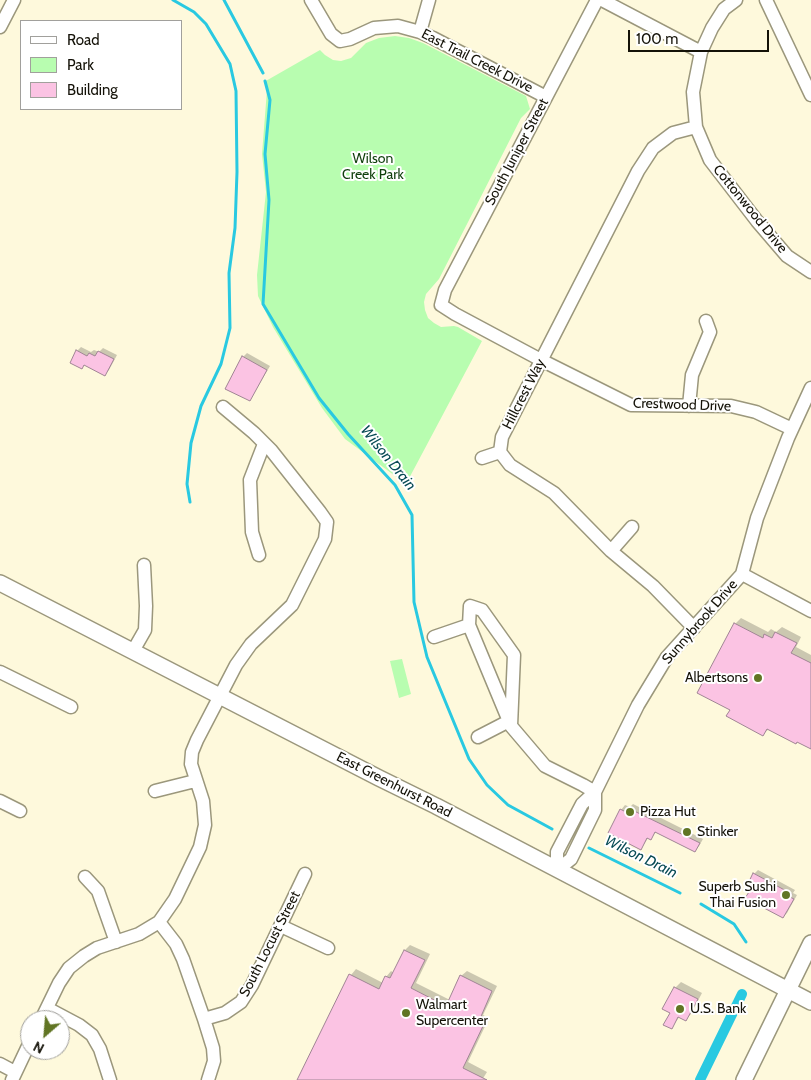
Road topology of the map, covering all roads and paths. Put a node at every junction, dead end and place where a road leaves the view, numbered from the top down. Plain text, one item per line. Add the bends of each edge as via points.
1 (14, 0) edge
2 (311, 0) edge
3 (429, 0) edge
4 (597, 0) edge
5 (602, 0) edge
6 (736, 0) edge
7 (766, 0) edge
8 (0, 28) edge
9 (420, 32) junction
10 (701, 52) junction
11 (811, 95) edge
12 (546, 97) junction
13 (696, 126) junction
14 (811, 272) edge
15 (442, 304) joint
16 (706, 321) dead end
17 (540, 360) junction
18 (811, 388) edge
19 (689, 406) junction
20 (223, 407) dead end
21 (792, 429) junction
22 (264, 444) junction
23 (500, 452) junction
24 (482, 458) dead end
25 (632, 527) dead end
26 (611, 551) junction
27 (259, 555) dead end
28 (144, 565) dead end
29 (742, 574) junction
30 (0, 583) edge
31 (811, 611) edge
32 (469, 625) junction
33 (694, 628) junction
34 (434, 637) dead end
35 (133, 650) junction
36 (0, 672) edge
37 (220, 696) junction
38 (71, 707) dead end
39 (510, 724) junction
40 (478, 737) dead end
41 (195, 781) junction
42 (155, 791) dead end
43 (595, 792) junction
44 (0, 802) edge
45 (20, 811) dead end
46 (557, 870) junction
47 (305, 874) dead end
48 (85, 877) dead end
49 (159, 922) junction
50 (281, 926) junction
51 (116, 942) junction
52 (811, 943) edge
53 (328, 948) dead end
54 (788, 990) junction
55 (811, 1002) edge
56 (47, 1008) joint
57 (204, 1019) junction
58 (21, 1060) edge
59 (0, 1064) edge
60 (13, 1076) edge
61 (110, 1080) edge
62 (208, 1080) edge
63 (744, 1080) edge

1 - 8 street
2 - 9 street, East Trail Creek Drive via 331,34 340,41 374,28 398,26
3 - 9 street
4 - 12 street, South Juniper Street
5 - 10 street
6 - 10 street, Cottonwood Drive via 724,9
7 - 11 street
9 - 12 street, East Trail Creek Drive
10 - 13 street, Cottonwood Drive via 693,92
12 - 15 street, South Juniper Street via 445,290
13 - 14 street, Cottonwood Drive via 710,160 757,221 787,256
13 - 17 street, Hillcrest Way via 673,133 654,148 638,171
15 - 17 street, Crestwood Drive
16 - 19 street via 710,332 692,375
17 - 19 street, Crestwood Drive via 631,405
17 - 23 street, Hillcrest Way via 502,437
18 - 21 street, Sunnybrook Drive
19 - 21 street, Crestwood Drive via 741,408
20 - 22 street
21 - 29 street, Sunnybrook Drive via 757,518
22 - 27 street via 250,480 252,532
22 - 37 street via 327,522 326,539 292,605 251,644
23 - 24 street
23 - 26 street via 510,465 554,493
25 - 26 street
26 - 33 street via 653,586
28 - 35 street via 145,630
29 - 31 street
29 - 33 street, Sunnybrook Drive
30 - 35 main road, East Greenhurst Road
32 - 34 street
32 - 39 street
32 - 39 street via 470,606 482,610 514,655
33 - 43 street, Sunnybrook Drive via 667,657 638,705
35 - 37 main road, East Greenhurst Road
36 - 38 street
37 - 41 street via 192,752
37 - 46 main road, East Greenhurst Road
39 - 40 street
39 - 43 street via 545,766
41 - 42 street
41 - 49 street via 203,801 205,825 200,847 175,900
43 - 46 street, Sunnybrook Drive via 582,804 557,852
44 - 45 street
46 - 54 main road, East Greenhurst Road
47 - 50 street, South Locust Street
48 - 51 street via 98,891
49 - 51 street
49 - 57 street via 183,959
50 - 53 street
50 - 57 street, South Locust Street via 241,1002 225,1013
51 - 56 street via 98,948 69,968
52 - 54 main road
54 - 55 main road, East Greenhurst Road
54 - 63 main road
56 - 61 street via 92,1035
57 - 62 street via 214,1062
58 - 60 street
59 - 60 street

